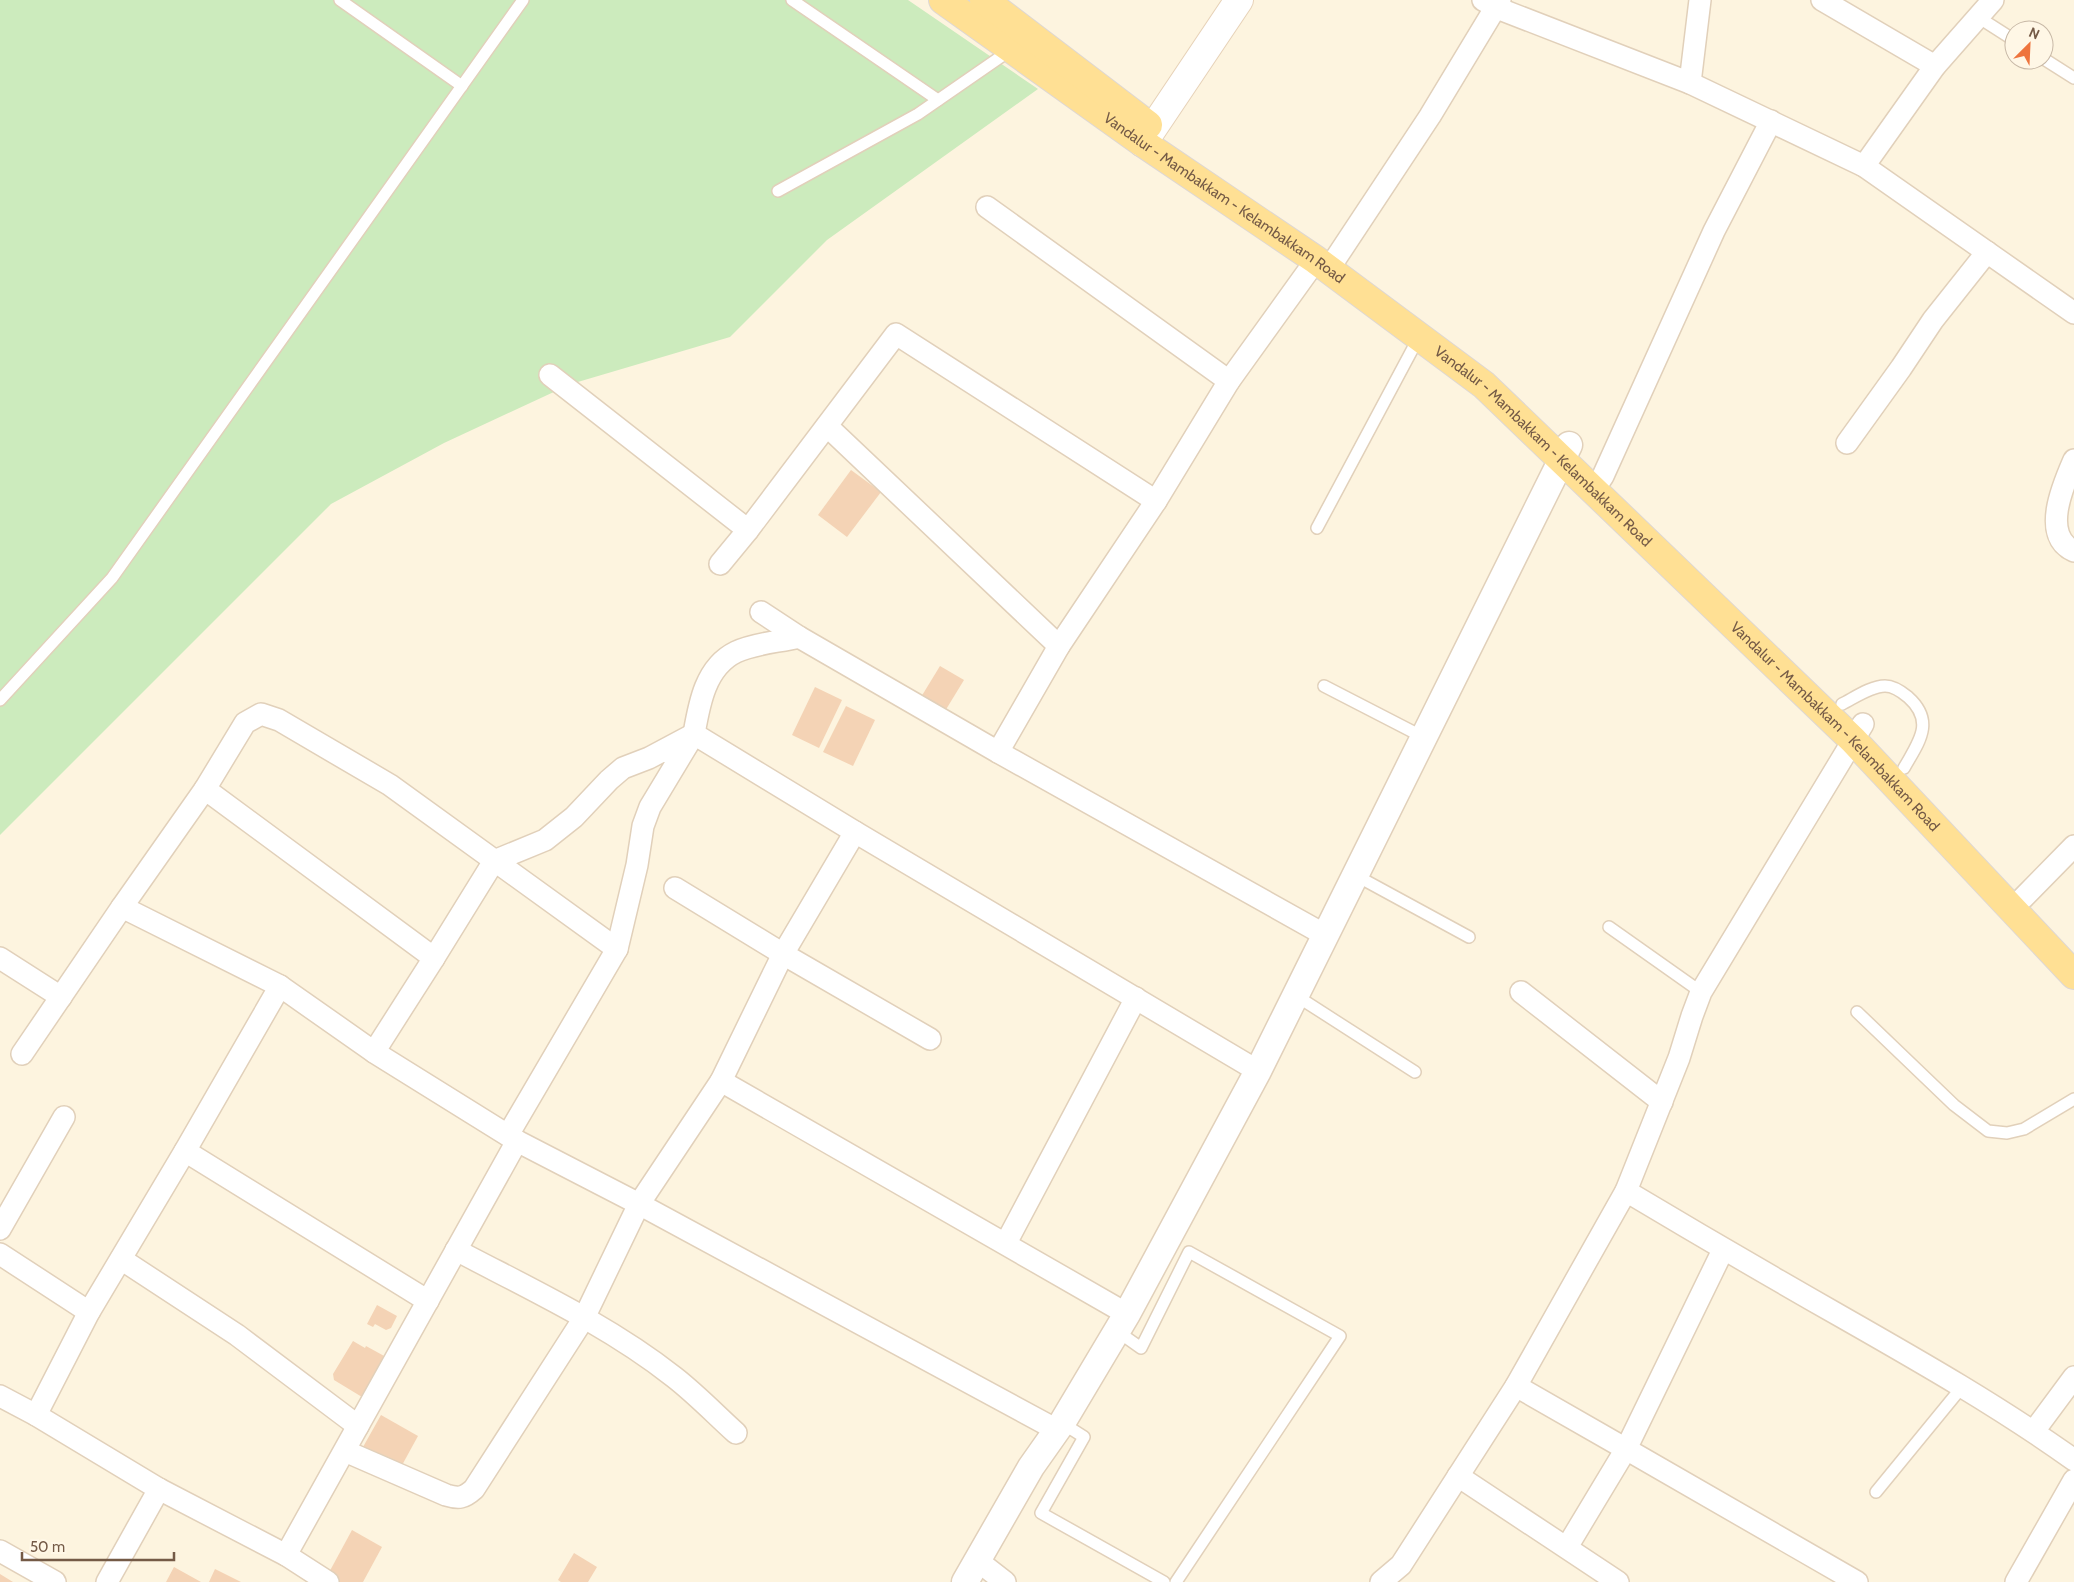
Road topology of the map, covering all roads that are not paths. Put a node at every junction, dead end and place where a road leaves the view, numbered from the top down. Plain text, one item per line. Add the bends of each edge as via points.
1 (340, 0) edge
2 (523, 0) edge
3 (792, 0) edge
4 (943, 0) edge
5 (1239, 0) edge
6 (1700, 0) edge
7 (1822, 0) edge
8 (1993, 0) edge
9 (1493, 3) edge
10 (999, 4) edge
11 (1978, 17) junction
12 (2004, 34) edge
13 (1012, 49) junction
14 (2054, 65) edge
15 (1935, 66) junction
16 (2074, 78) edge
17 (1690, 83) junction
18 (462, 86) junction
19 (938, 100) junction
20 (1771, 121) junction
21 (1148, 136) junction
22 (1864, 166) junction
23 (778, 191) dead end
24 (987, 207) dead end
25 (1987, 252) junction
26 (1326, 259) junction
27 (2074, 313) edge
28 (1419, 337) junction
29 (550, 375) dead end
30 (1229, 381) junction
31 (827, 426) junction
32 (1847, 443) dead end
33 (1565, 452) junction
34 (2074, 460) edge
35 (1598, 484) junction
36 (1156, 501) junction
37 (1317, 528) dead end
38 (748, 530) junction
39 (2074, 551) edge
40 (720, 564) dead end
41 (761, 612) dead end
42 (799, 638) junction
43 (1059, 646) junction
44 (1324, 686) dead end
45 (0, 700) edge
46 (1842, 704) junction
47 (1858, 732) junction
48 (694, 734) junction
49 (1423, 737) junction
50 (998, 752) junction
51 (1904, 768) junction
52 (206, 789) junction
53 (855, 832) junction
54 (2074, 846) edge
55 (494, 861) junction
56 (1355, 875) junction
57 (675, 888) dead end
58 (2023, 898) junction
59 (122, 907) junction
60 (1609, 926) dead end
61 (1325, 936) junction
62 (1469, 937) dead end
63 (617, 949) junction
64 (2074, 952) edge
65 (783, 954) junction
66 (0, 958) edge
67 (434, 958) junction
68 (2074, 975) edge
69 (280, 986) junction
70 (1521, 992) dead end
71 (1701, 992) junction
72 (1296, 995) junction
73 (61, 997) junction
74 (1136, 998) junction
75 (1858, 1012) dead end
76 (930, 1039) dead end
77 (374, 1052) junction
78 (22, 1054) dead end
79 (1258, 1071) junction
80 (1416, 1072) dead end
81 (721, 1082) junction
82 (2074, 1099) edge
83 (1662, 1102) junction
84 (64, 1118) dead end
85 (513, 1138) junction
86 (185, 1151) junction
87 (1626, 1191) junction
88 (639, 1204) junction
89 (0, 1229) edge
90 (1006, 1243) junction
91 (456, 1250) junction
92 (1723, 1250) junction
93 (0, 1254) edge
94 (121, 1259) junction
95 (428, 1301) junction
96 (89, 1312) junction
97 (584, 1318) junction
98 (1122, 1322) junction
99 (2074, 1377) edge
100 (1516, 1386) junction
101 (1962, 1387) junction
102 (0, 1396) edge
103 (36, 1415) junction
104 (358, 1426) junction
105 (1059, 1427) junction
106 (2034, 1431) junction
107 (736, 1433) dead end
108 (1626, 1449) junction
109 (345, 1451) junction
110 (2074, 1460) edge
111 (1458, 1476) junction
112 (2074, 1480) edge
113 (159, 1489) junction
114 (1876, 1492) dead end
115 (1567, 1547) junction
116 (0, 1551) edge
117 (286, 1555) junction
118 (971, 1572) edge
119 (55, 1582) edge
120 (107, 1582) edge
121 (328, 1582) edge
122 (1005, 1582) edge
123 (1164, 1582) edge
124 (1176, 1582) edge
125 (1381, 1582) edge
126 (1618, 1582) edge
127 (1858, 1582) edge
128 (2016, 1582) edge

1 - 18 lane
2 - 18 lane
3 - 19 lane
4 - 13 main road, Vandalur - Mambakkam - Kelambakkam Road
5 - 21 main road
6 - 17 street
7 - 15 street
8 - 11 street
9 - 17 street
9 - 26 street via 1430,116
10 - 21 main road, Vandalur - Mambakkam - Kelambakkam Road
11 - 12 lane
11 - 15 street
13 - 19 lane
13 - 21 main road, Vandalur - Mambakkam - Kelambakkam Road
14 - 16 lane
15 - 22 street
17 - 20 street
18 - 45 lane via 112,578
19 - 23 lane
20 - 22 street
20 - 35 street via 1714,231
21 - 26 main road, Vandalur - Mambakkam - Kelambakkam Road
22 - 25 street
24 - 30 street
25 - 27 street
25 - 32 street via 1933,320
26 - 28 main road, Vandalur - Mambakkam - Kelambakkam Road
26 - 30 street
26 - 33 main road, Vandalur - Mambakkam - Kelambakkam Road via 1496,372
28 - 33 main road, Vandalur - Mambakkam - Kelambakkam Road via 1484,385
28 - 37 lane
29 - 38 street
30 - 36 street
31 - 36 street via 896,334
31 - 38 street
31 - 43 street
33 - 35 main road, Vandalur - Mambakkam - Kelambakkam Road
33 - 49 street
34 - 39 street via 2065,481 2056,521 2062,542
35 - 46 main road, Vandalur - Mambakkam - Kelambakkam Road
35 - 47 main road, Vandalur - Mambakkam - Kelambakkam Road
36 - 43 street
38 - 40 street
41 - 42 street
42 - 48 street via 748,648 720,664 706,684
42 - 50 street
43 - 50 street
44 - 49 lane
46 - 47 main road, Vandalur - Mambakkam - Kelambakkam Road
46 - 51 lane via 1884,686 1895,688 1919,708 1922,738
47 - 51 main road, Vandalur - Mambakkam - Kelambakkam Road
47 - 68 main road, Vandalur - Mambakkam - Kelambakkam Road
47 - 71 street
48 - 53 street
48 - 55 street via 650,758 623,768 574,817 545,840
48 - 63 street via 650,807 643,826
49 - 56 street
50 - 61 street
51 - 58 main road, Vandalur - Mambakkam - Kelambakkam Road
52 - 55 street via 245,723 261,714 280,720 390,786
52 - 59 street
52 - 67 street
53 - 65 street
53 - 74 street
54 - 58 street
55 - 63 street
55 - 67 street
56 - 61 street
56 - 62 lane
57 - 65 street
58 - 64 main road, Vandalur - Mambakkam - Kelambakkam Road
59 - 69 street
59 - 73 street
60 - 71 lane
61 - 72 street
63 - 85 street
65 - 76 street
65 - 81 street
66 - 73 street
67 - 77 street
69 - 77 street
69 - 86 street
70 - 83 street
71 - 83 street
72 - 79 street
72 - 80 lane
73 - 78 street
74 - 79 street
74 - 90 street
75 - 82 lane via 1954,1105 1988,1131 2007,1133 2024,1129
77 - 85 street
79 - 98 street
81 - 88 street
81 - 90 street
83 - 87 street
84 - 89 street
85 - 88 street
85 - 91 street
86 - 94 street
86 - 95 street
87 - 92 street
87 - 100 street
88 - 97 street
88 - 105 street
90 - 98 street
91 - 95 street
91 - 97 street
92 - 101 street
92 - 108 street
93 - 96 street
94 - 96 street
94 - 104 street via 237,1334
95 - 104 street
96 - 103 street
97 - 107 street via 674,1377
97 - 109 street via 474,1489 467,1495 458,1499 446,1495
98 - 105 street
98 - 124 lane via 1141,1348 1189,1252 1340,1336
99 - 106 street
100 - 108 street
100 - 111 street
101 - 106 street
101 - 114 lane
102 - 103 street
103 - 113 street
104 - 109 street
105 - 118 street via 1031,1467
105 - 123 lane via 1084,1437 1041,1513
106 - 110 street
108 - 115 street
108 - 127 street
109 - 117 street
111 - 115 street
111 - 125 street via 1401,1565
112 - 128 street
113 - 117 street
113 - 120 street
115 - 126 street
116 - 119 street
117 - 121 street
118 - 122 street

